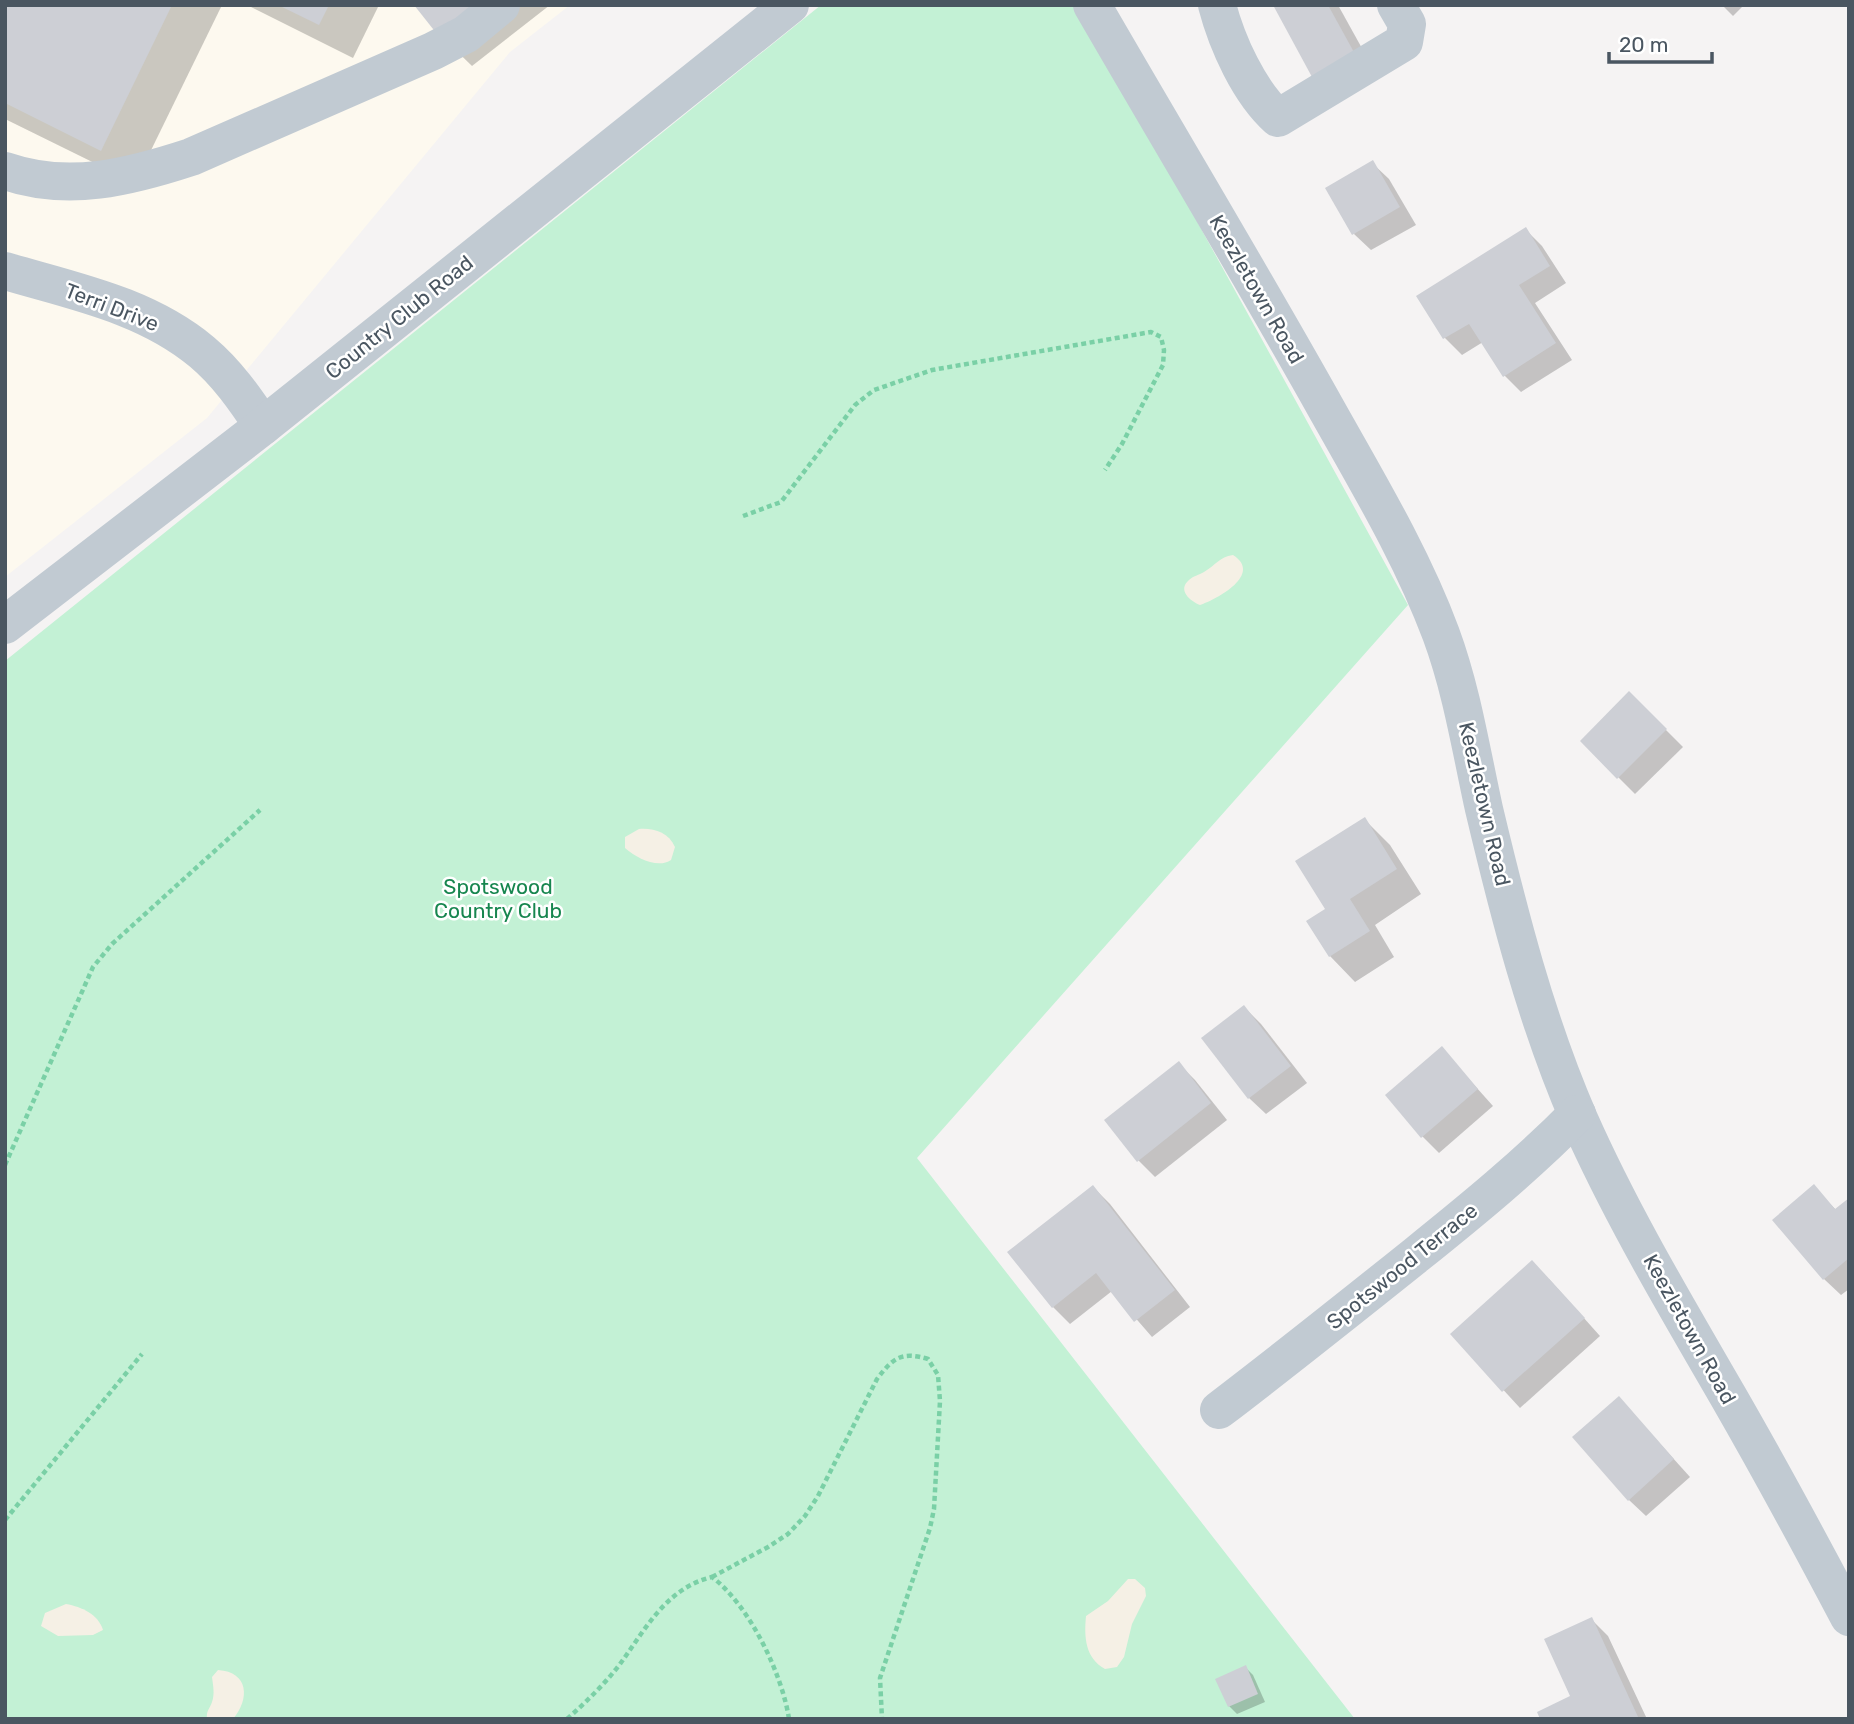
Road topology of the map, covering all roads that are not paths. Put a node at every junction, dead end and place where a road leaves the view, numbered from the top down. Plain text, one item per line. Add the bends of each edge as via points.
1 (501, 5) edge
2 (790, 5) edge
3 (1092, 5) edge
4 (1217, 5) edge
5 (1396, 5) edge
6 (5, 171) edge
7 (5, 271) edge
8 (263, 426) junction
9 (5, 625) edge
10 (1577, 1114) junction
11 (1219, 1410) dead end
12 (1849, 1617) edge

1 - 6 street via 466,34 433,51 191,157 91,182 52,182
2 - 8 street, Country Club Road
3 - 10 street, Keezletown Road via 1296,355 1400,541 1429,604 1463,706 1523,961
4 - 5 street via 1233,50 1265,106 1278,118 1404,42 1407,24
7 - 8 street, Terri Drive via 123,306 173,330 222,372
8 - 9 street, Country Club Road
10 - 11 street, Spotswood Terrace via 1496,1190
10 - 12 street, Keezletown Road via 1620,1203

